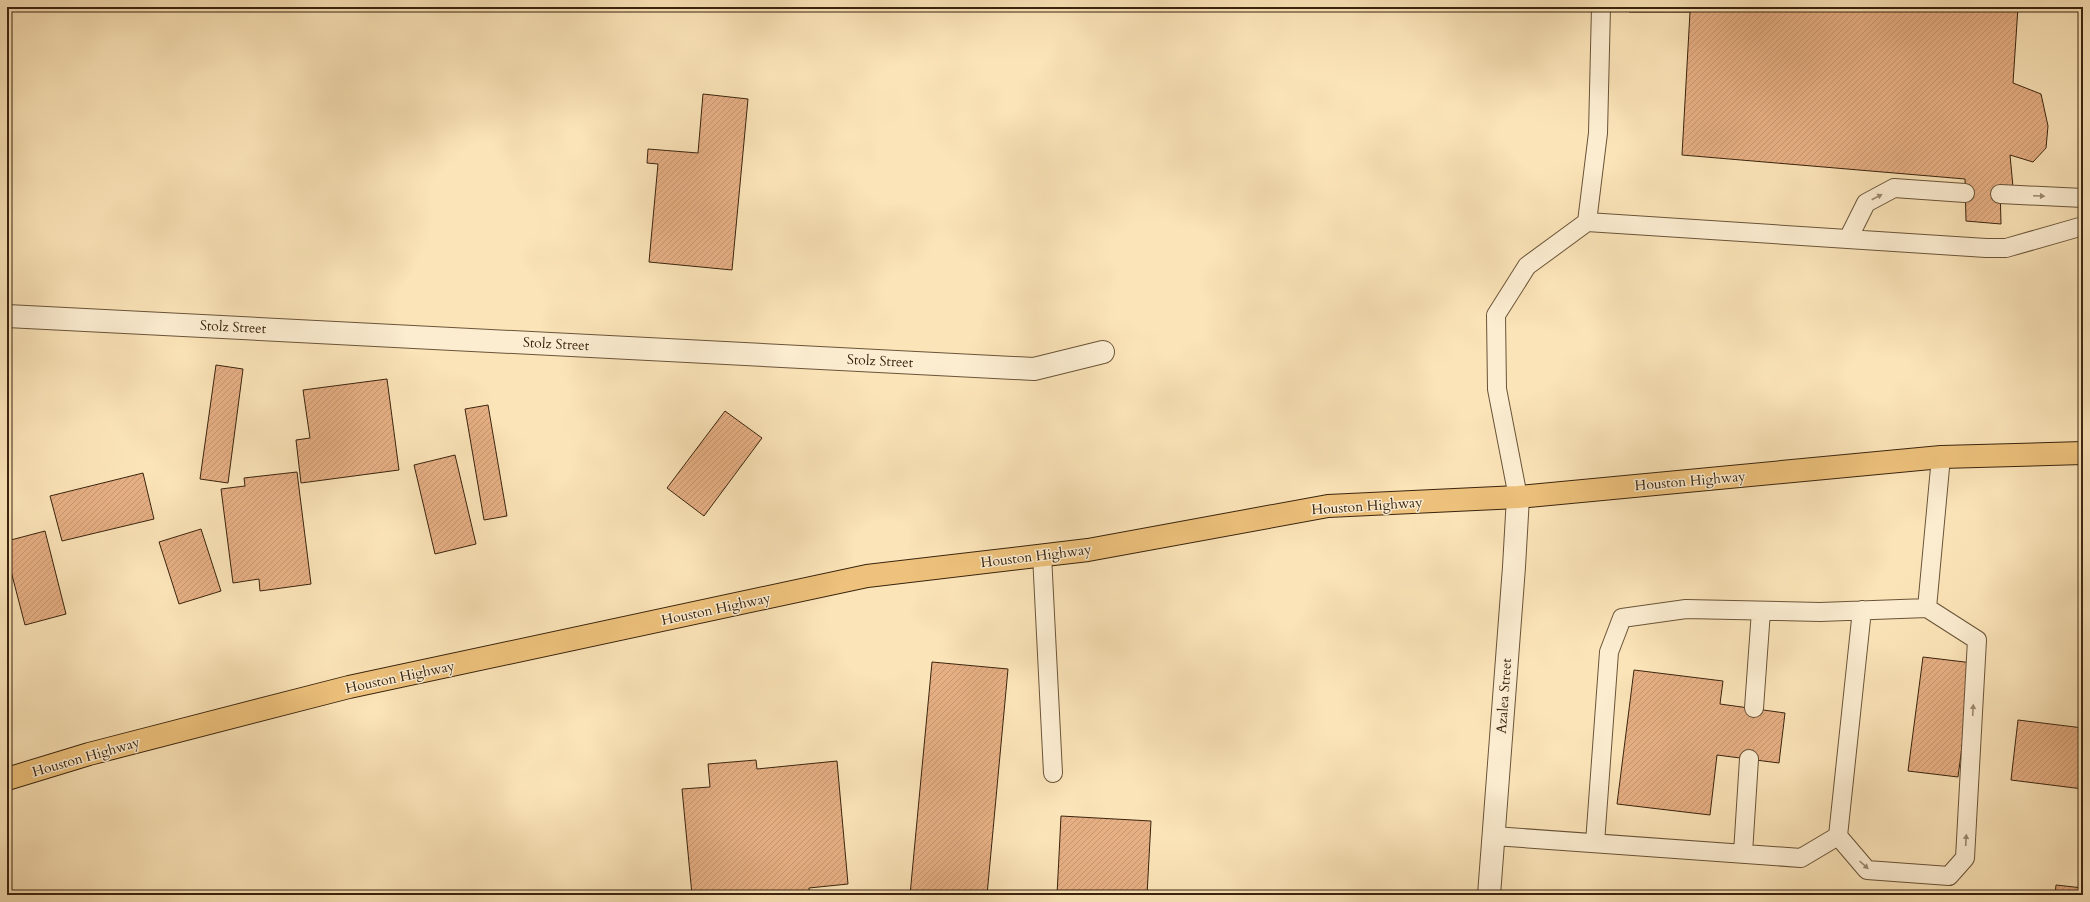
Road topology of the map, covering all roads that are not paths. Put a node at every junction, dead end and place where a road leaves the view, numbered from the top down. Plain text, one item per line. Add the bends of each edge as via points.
1 (1600, 7) edge
2 (1965, 193) dead end
3 (2000, 194) dead end
4 (2083, 198) edge
5 (1587, 222) junction
6 (2083, 226) edge
7 (1848, 239) junction
8 (7, 316) edge
9 (1103, 352) dead end
10 (2083, 453) edge
11 (1941, 457) junction
12 (1518, 497) junction
13 (1042, 555) junction
14 (1927, 608) junction
15 (1862, 610) junction
16 (1761, 611) junction
17 (1754, 708) dead end
18 (1749, 759) dead end
19 (1053, 773) dead end
20 (7, 779) edge
21 (1494, 836) junction
22 (1838, 836) junction
23 (1595, 844) junction
24 (1743, 853) junction
25 (1489, 895) edge

1 - 5 lane via 1598,133
7 -> 2 lane via 1866,202 1894,188
3 -> 4 lane
5 - 7 lane
5 - 12 lane via 1527,266 1496,315 1497,389
6 - 7 lane via 2006,248
8 - 9 street, Stolz Street via 1034,369
10 - 11 main road, Houston Highway
11 - 12 main road, Houston Highway
11 - 14 lane
12 - 13 main road, Houston Highway via 1328,506 1088,550
12 - 21 street, Azalea Street
13 - 19 lane
13 - 20 main road, Houston Highway via 867,576 349,687 89,754
14 - 15 lane
22 -> 14 lane via 1867,870 1949,876 1965,858 1977,640
15 - 16 lane
15 - 22 lane
16 - 17 lane
16 - 23 lane via 1686,609 1622,618 1609,652
18 - 24 lane
21 - 23 lane
21 - 25 street, Azalea Street
22 - 24 lane via 1801,858
23 - 24 lane

